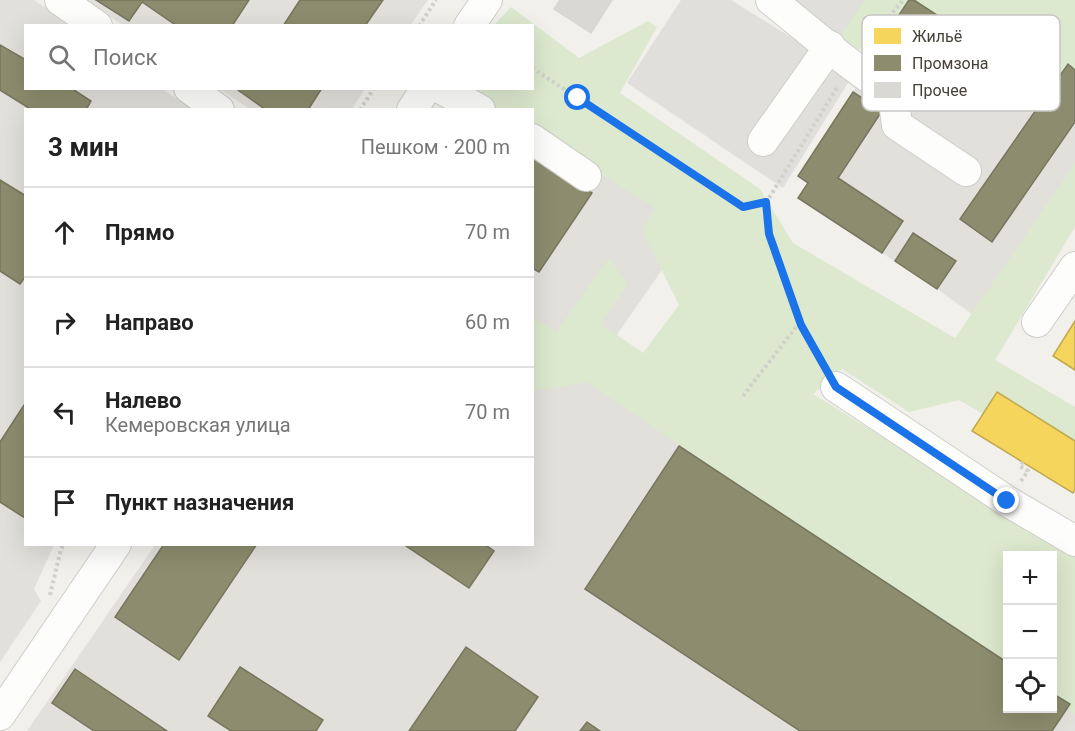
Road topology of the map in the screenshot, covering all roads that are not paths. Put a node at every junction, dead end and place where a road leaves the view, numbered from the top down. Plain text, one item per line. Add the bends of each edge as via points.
1 (60, 0) edge
2 (486, 0) edge
3 (771, 0) edge
4 (94, 24) edge
5 (470, 24) edge
6 (841, 55) junction
7 (862, 74) edge
8 (192, 90) edge
9 (425, 90) edge
10 (444, 90) edge
11 (216, 108) edge
12 (413, 108) edge
13 (476, 108) edge
14 (895, 111) edge
15 (534, 140) edge
16 (763, 141) dead end
17 (966, 171) dead end
18 (586, 176) dead end
19 (1075, 267) edge
20 (1037, 322) dead end
21 (836, 387) road end
22 (1075, 541) edge
23 (115, 546) edge
24 (0, 715) edge

1 - 4 street
2 - 5 street
3 - 6 street
6 - 7 street
6 - 16 street
8 - 11 street
9 - 12 street
10 - 13 street
14 - 17 street via 897,125
15 - 18 street
19 - 20 street
21 - 22 street via 1007,501
23 - 24 street

